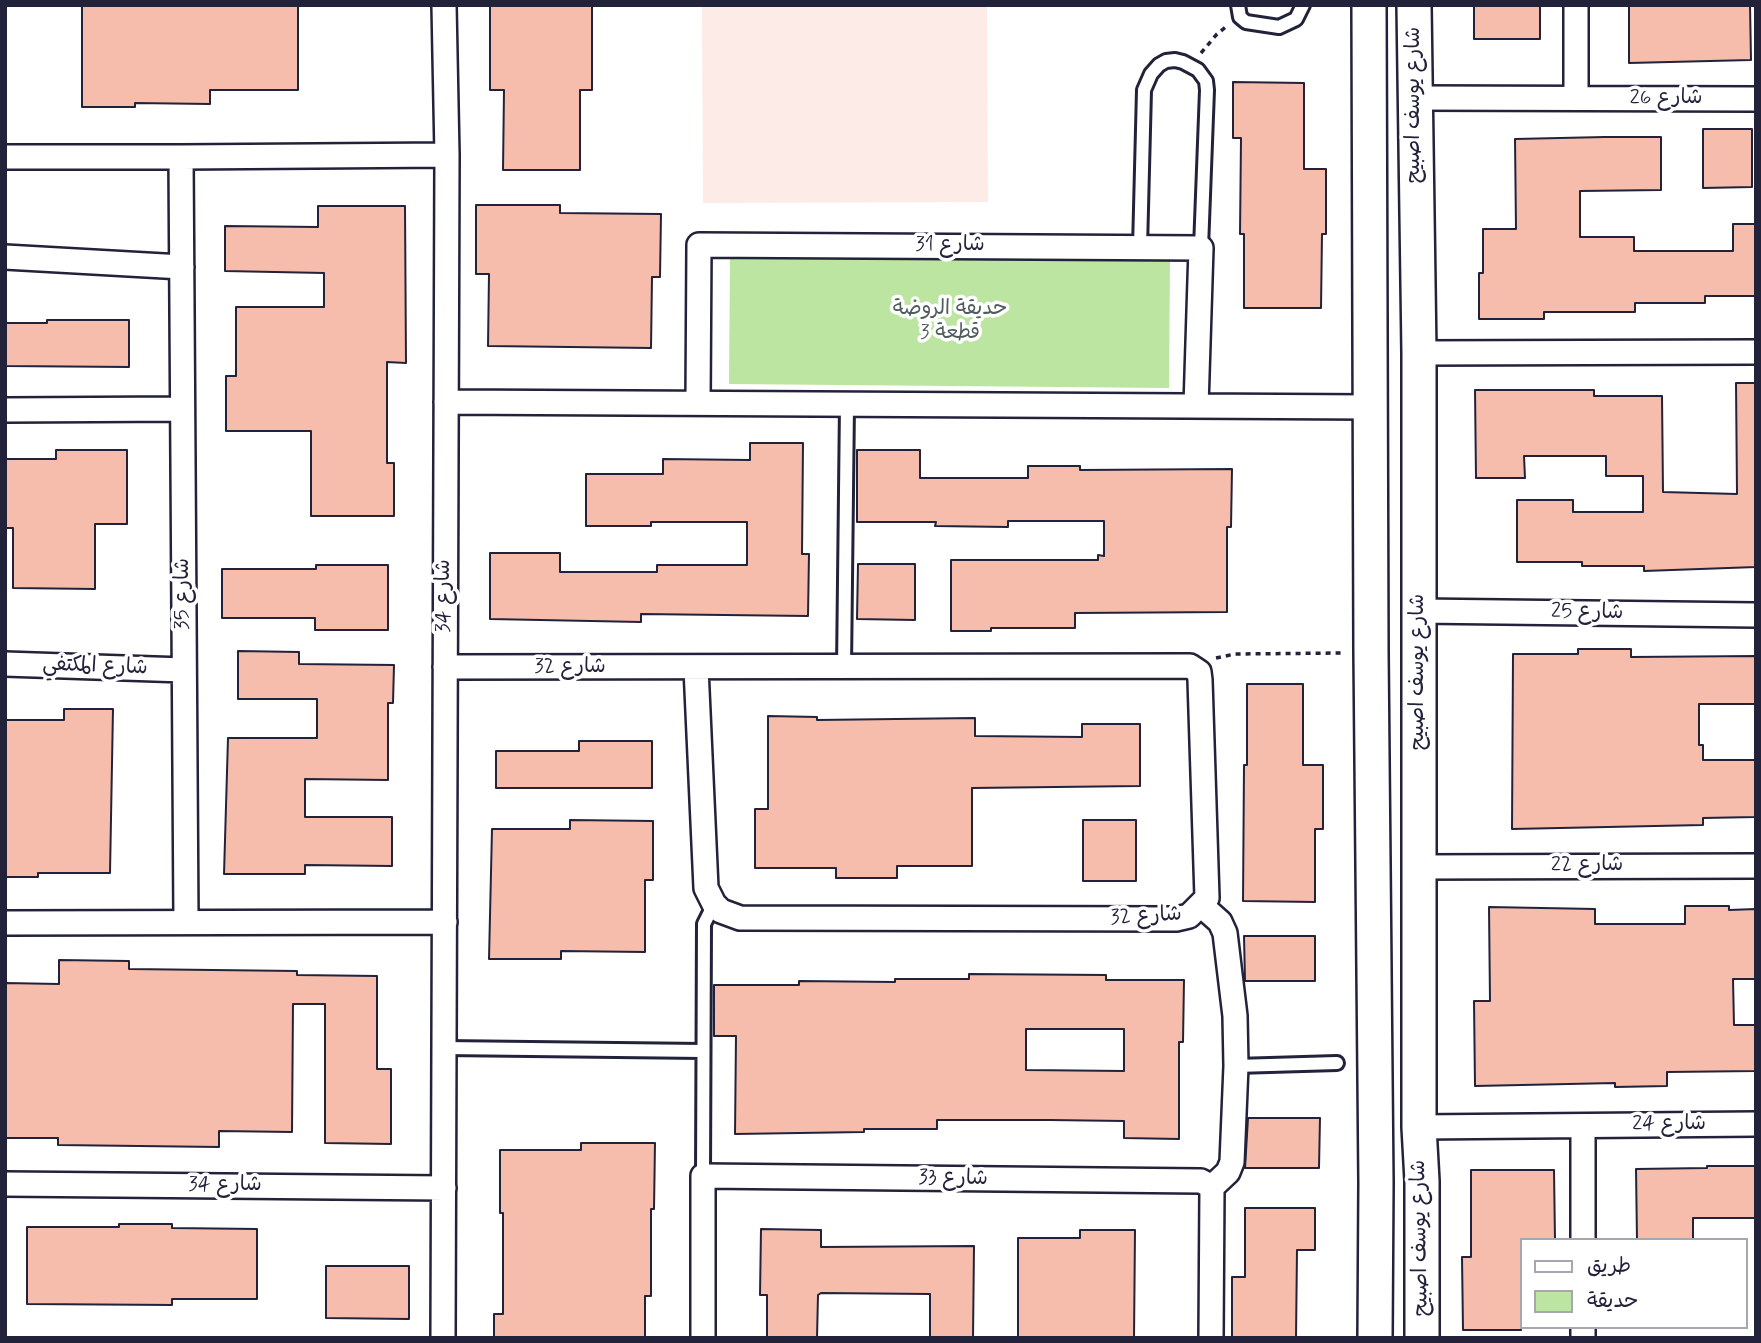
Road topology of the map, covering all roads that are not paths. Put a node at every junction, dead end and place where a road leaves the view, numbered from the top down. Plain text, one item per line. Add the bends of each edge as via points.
1 (443, 5) edge
2 (1303, 5) edge
3 (1369, 5) edge
4 (1415, 5) edge
5 (1576, 5) edge
6 (1239, 11) edge
7 (1415, 98) junction
8 (1576, 99) junction
9 (1756, 99) edge
10 (447, 155) junction
11 (5, 157) edge
12 (181, 157) junction
13 (1140, 248) junction
14 (1201, 248) junction
15 (5, 257) edge
16 (182, 267) junction
17 (1756, 352) edge
18 (1419, 353) junction
19 (446, 402) junction
20 (698, 404) junction
21 (847, 404) junction
22 (1196, 406) junction
23 (1371, 407) junction
24 (183, 409) junction
25 (5, 410) edge
26 (1418, 611) junction
27 (1756, 615) edge
28 (5, 664) edge
29 (1372, 665) junction
30 (445, 667) junction
31 (696, 668) junction
32 (844, 668) junction
33 (184, 670) junction
34 (1418, 678) junction
35 (1419, 737) junction
36 (1372, 738) junction
37 (1756, 866) edge
38 (1419, 867) junction
39 (714, 904) junction
40 (1202, 906) junction
41 (186, 921) junction
42 (445, 922) junction
43 (5, 923) edge
44 (444, 1048) junction
45 (704, 1051) junction
46 (1337, 1063) dead end
47 (1236, 1066) junction
48 (1756, 1124) edge
49 (1583, 1126) junction
50 (1419, 1127) junction
51 (704, 1176) junction
52 (5, 1184) edge
53 (1212, 1187) junction
54 (444, 1188) junction
55 (1583, 1238) edge
56 (443, 1338) edge
57 (703, 1338) edge
58 (1211, 1338) edge
59 (1375, 1338) edge
60 (1422, 1338) edge

1 - 10 street, شارع 34
2 - 6 lane via 1296,19 1279,27 1246,22
3 - 23 street, شارع يوسف اصبيح
4 - 7 street, شارع يوسف اصبيح
5 - 8 street
7 - 8 street, شارع 26
7 - 18 street, شارع يوسف اصبيح
8 - 9 street, شارع 26
10 - 12 street
10 - 19 street, شارع 34
11 - 12 street
12 - 16 street, شارع 35
13 - 14 street, شارع 31
13 - 14 lane via 1144,90 1151,74 1166,61 1191,65 1202,74 1208,90
13 - 20 street, شارع 31 via 699,245
14 - 22 street
15 - 16 street
16 - 24 street, شارع 35
17 - 18 street
18 - 26 street, شارع يوسف اصبيح
19 - 20 street
19 - 30 street, شارع 34
20 - 21 street
21 - 22 street
21 - 32 lane
22 - 23 street
23 - 29 street, شارع يوسف اصبيح
24 - 25 street
24 - 33 street, شارع 35
26 - 27 street, شارع 25
26 - 34 street, شارع يوسف اصبيح
28 - 33 street, شارع المكتفي
29 - 34 street via 1379,685 1389,690 1410,686
29 - 36 street, شارع يوسف اصبيح
30 - 31 street, شارع 32
30 - 42 street, شارع 34
31 - 32 street, شارع 32
31 - 39 street via 706,888
32 - 40 street, شارع 32 via 1185,665 1196,669 1208,890
33 - 41 street, شارع 35
34 - 35 street, شارع يوسف اصبيح
35 - 36 street via 1401,723 1389,723
35 - 38 street, شارع يوسف اصبيح
36 - 59 street, شارع يوسف اصبيح
37 - 38 street, شارع 22
38 - 50 street, شارع يوسف اصبيح
39 - 40 street, شارع 32 via 740,918 1176,919
39 - 45 lane via 704,924
40 - 47 street via 1225,933 1233,986
41 - 42 street
41 - 43 street
42 - 44 street, شارع 34
44 - 45 lane
44 - 54 street, شارع 34
45 - 51 lane
46 - 47 lane
47 - 53 street via 1232,1162
48 - 49 street, شارع 24
49 - 50 street, شارع 24
49 - 55 street
50 - 60 street, شارع يوسف اصبيح
51 - 53 street, شارع 33 via 1202,1181
51 - 57 street
52 - 54 street, شارع 34
53 - 58 street
54 - 56 street, شارع 34

